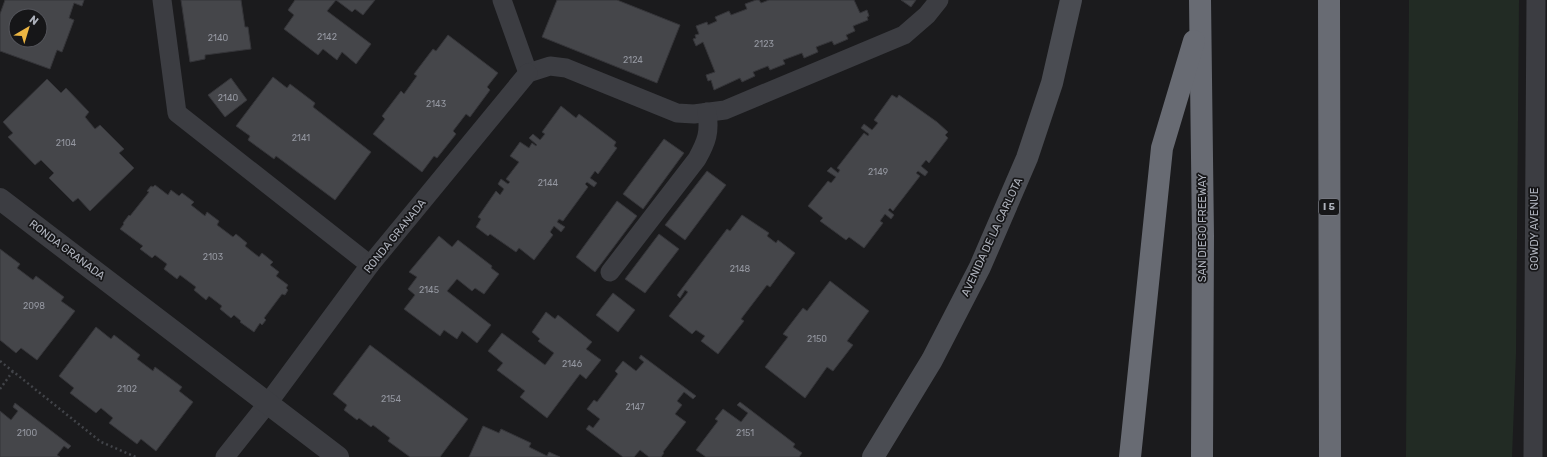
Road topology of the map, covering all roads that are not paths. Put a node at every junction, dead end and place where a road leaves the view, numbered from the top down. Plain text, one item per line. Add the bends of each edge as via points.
1 (162, 0) edge
2 (502, 0) edge
3 (939, 0) edge
4 (1071, 0) edge
5 (1329, 0) edge
6 (1536, 0) edge
7 (1200, 9) edge
8 (528, 73) junction
9 (707, 112) junction
10 (0, 199) edge
11 (370, 265) junction
12 (610, 272) dead end
13 (1540, 383) edge
14 (268, 403) junction
15 (1330, 413) junction
16 (225, 457) edge
17 (338, 457) edge
18 (873, 457) edge
19 (1130, 457) edge
20 (1202, 457) edge
21 (1330, 457) edge
22 (1341, 457) edge
23 (1533, 457) edge

1 - 11 street via 177,112
2 - 8 street
3 - 9 street via 927,15 904,35 725,110
4 - 18 main road, AVENIDA DE LA CARLOTA via 1052,84 1024,166 980,267 932,360
5 - 15 highway, I 5
6 - 13 street, GOWDY AVENUE
7 - 19 highway via 1162,148
7 - 20 highway, SAN DIEGO FREEWAY
8 - 9 street via 550,66 566,68 677,113
8 - 11 street, RONDA GRANADA
9 - 12 street via 709,126 706,143 697,159
10 - 14 street, RONDA GRANADA
11 - 14 street, RONDA GRANADA
13 - 23 street, GOWDY AVENUE
14 - 16 street
14 - 17 street, RONDA GRANADA
15 - 21 highway, I 5
15 - 22 highway

